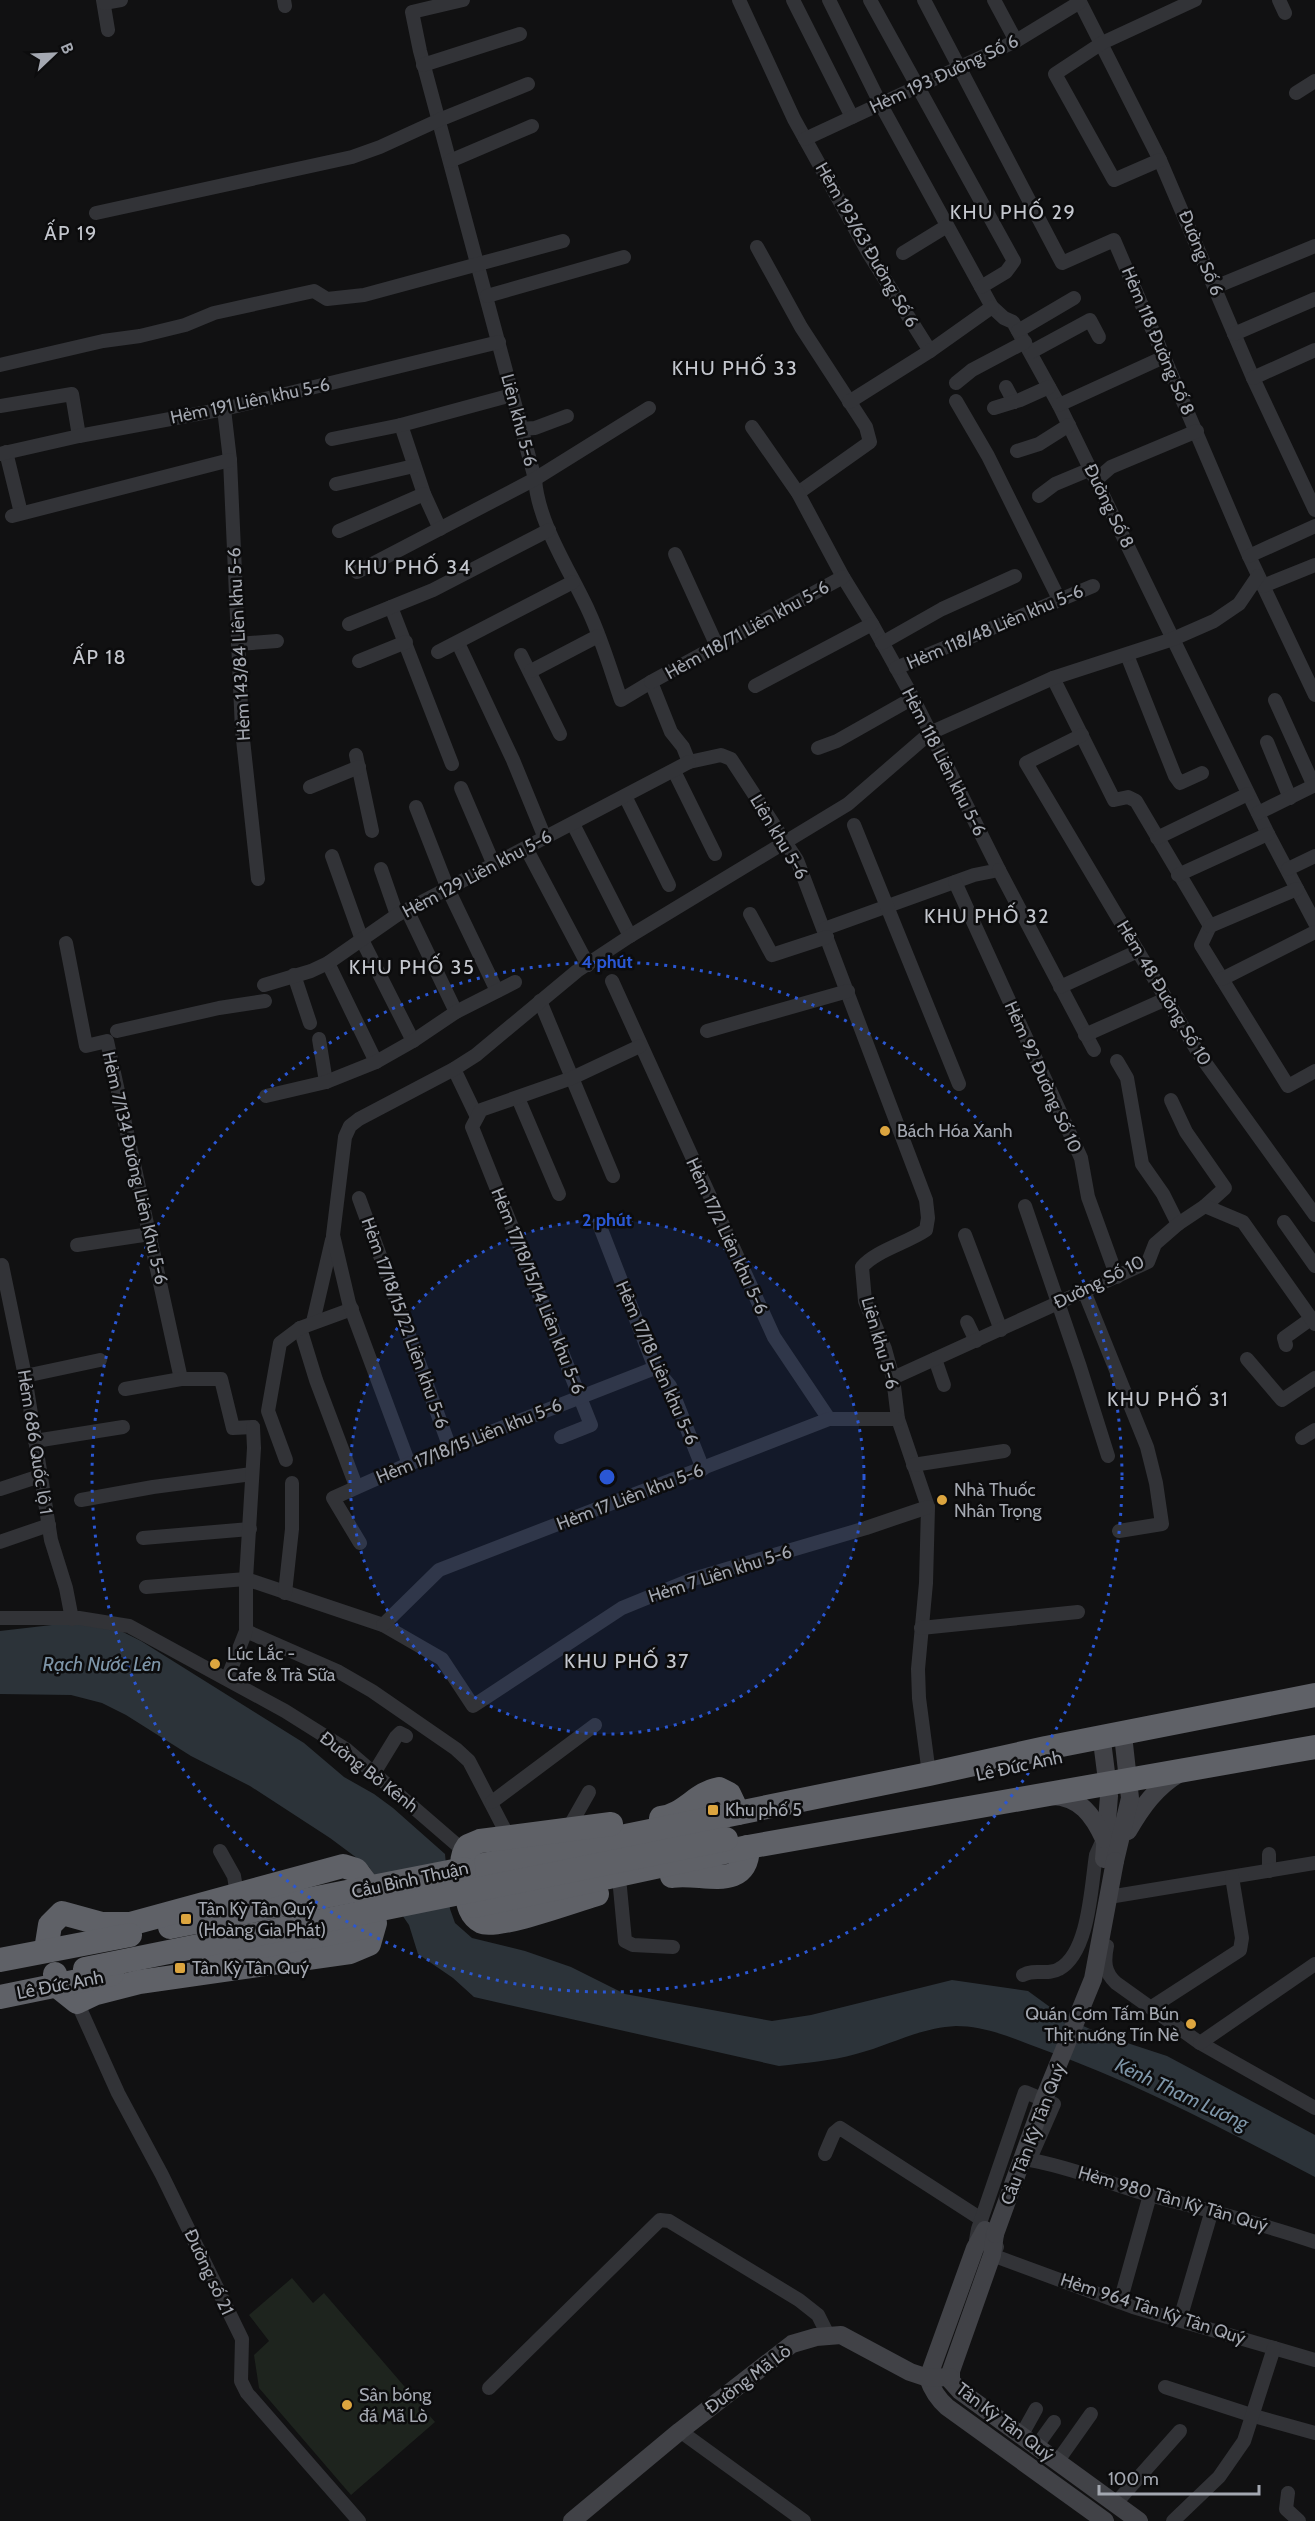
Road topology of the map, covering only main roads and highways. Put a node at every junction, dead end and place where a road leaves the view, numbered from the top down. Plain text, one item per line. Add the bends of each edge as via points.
1 (1315, 1695) edge
2 (1315, 1706) edge
3 (1315, 1730) edge
4 (1113, 1746) junction
5 (1315, 1747) edge
6 (1181, 1772) junction
7 (1118, 1777) junction
8 (929, 1779) junction
9 (1038, 1792) junction
10 (734, 1831) junction
11 (1112, 1841) junction
12 (46, 1950) junction
13 (0, 1960) edge
14 (84, 1962) junction
15 (0, 1970) edge
16 (121, 1972) joint
17 (56, 1980) junction
18 (0, 1983) edge
19 (0, 1997) edge
20 (987, 2228) junction
21 (928, 2378) junction
22 (950, 2378) junction
23 (581, 2519) edge
24 (1105, 2521) edge
25 (1139, 2521) edge

1 - 8 highway, Lê Đức Anh via 1046,1748
2 - 4 highway, Lê Đức Anh
3 - 7 highway, Lê Đức Anh
4 - 7 main road
4 - 8 highway, Lê Đức Anh
5 - 6 highway, Lê Đức Anh
6 - 7 highway, Lê Đức Anh
6 - 11 main road via 1158,1788
7 - 9 highway, Lê Đức Anh
7 - 11 main road via 1129,1803
8 - 10 highway, Lê Đức Anh
9 - 10 highway, Lê Đức Anh
9 - 11 main road via 1075,1801
10 - 10 highway via 729,1794 718,1789 704,1793 682,1812 668,1817 472,1843 464,1851 462,1866 468,1905 484,1923 502,1923 676,1875 736,1875 745,1865
10 - 12 highway, Cầu Bình Thuận, bridge via 362,1889
10 - 14 highway, Cầu Bình Thuận, bridge
10 - 16 highway, Cầu Bình Thuận via 370,1926
11 - 20 main road, Cầu Tân Kỳ Tân Quý via 1079,1985 1034,2095
12 - 13 highway, Lê Đức Anh
12 - 17 highway via 50,1925 62,1913 102,1924 130,1924 334,1867 356,1870 365,1882 374,1915 372,1939 363,1948 350,1952 139,1982 76,2002
14 - 15 highway, Lê Đức Anh
14 - 17 highway, Lê Đức Anh
16 - 17 highway, Lê Đức Anh
17 - 18 highway, Lê Đức Anh
17 - 19 highway, Lê Đức Anh
20 - 21 main road, Tân Kỳ Tân Quý via 975,2248
20 - 22 main road, Tân Kỳ Tân Quý via 992,2255
21 - 22 main road, Đường Mã Lò
21 - 23 main road, Đường Mã Lò via 841,2335 792,2344 680,2431
21 - 24 main road, Tân Kỳ Tân Quý via 933,2392 947,2407
22 - 25 main road, Tân Kỳ Tân Quý via 960,2391

